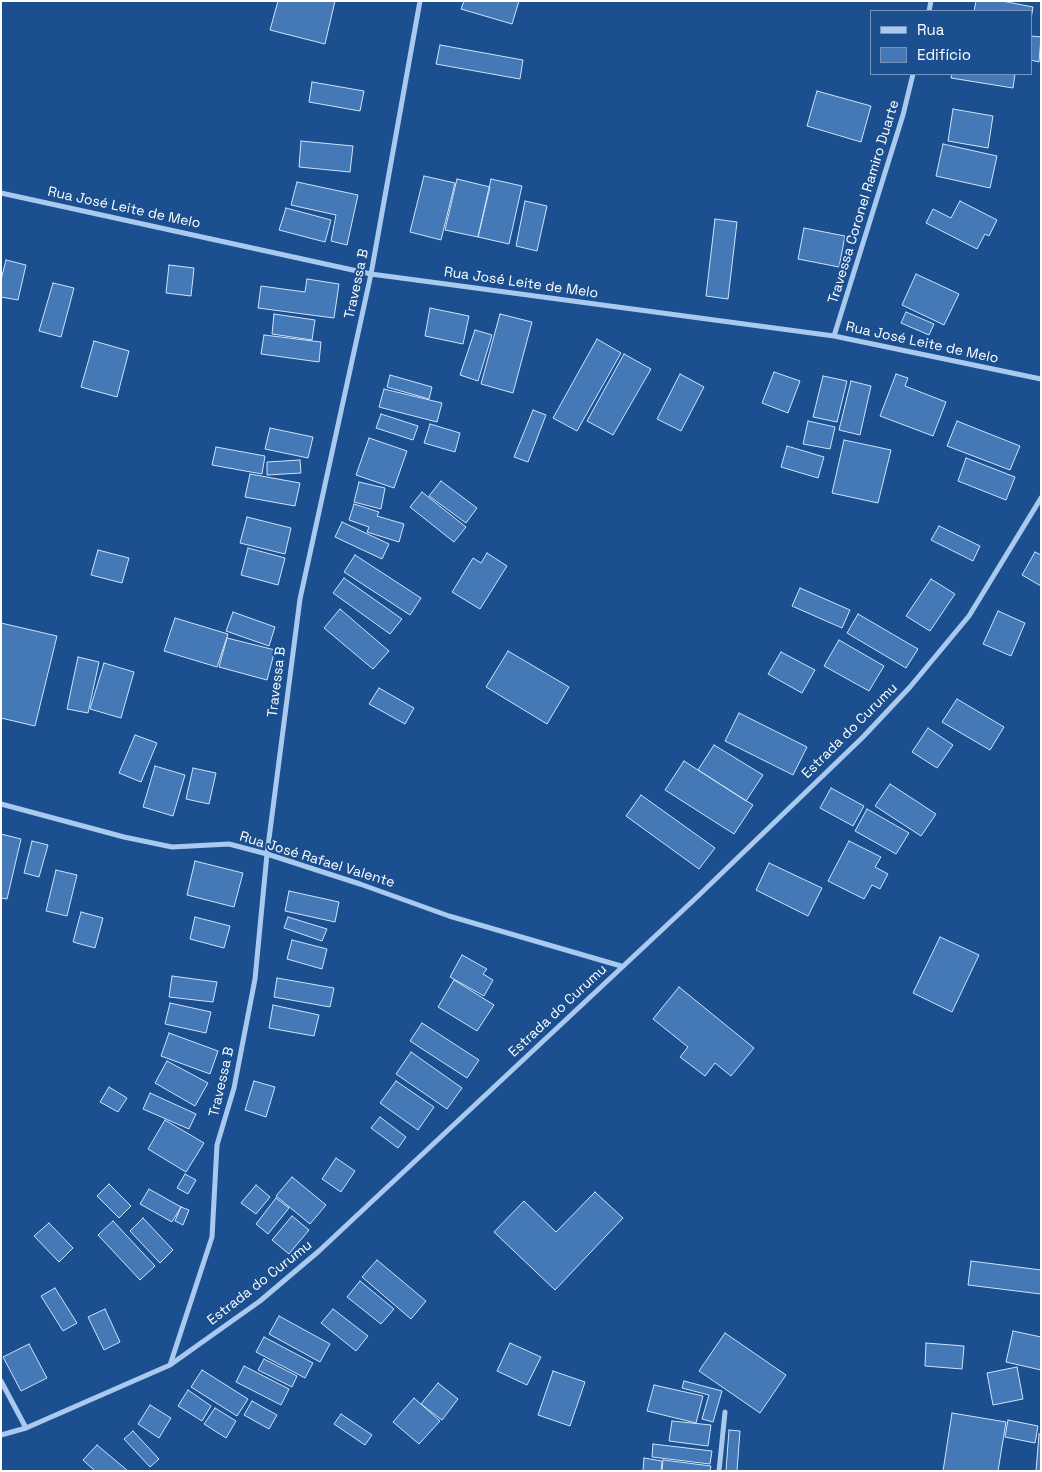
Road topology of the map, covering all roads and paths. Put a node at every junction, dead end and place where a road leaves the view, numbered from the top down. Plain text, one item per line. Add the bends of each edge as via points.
1 (420, 1) edge
2 (913, 75) edge
3 (1, 193) edge
4 (371, 274) junction
5 (834, 336) junction
6 (1041, 379) edge
7 (1041, 498) edge
8 (1, 804) edge
9 (267, 854) junction
10 (622, 966) junction
11 (170, 1365) junction
12 (1, 1381) edge
13 (725, 1412) dead end
14 (26, 1428) junction
15 (1, 1435) edge
16 (719, 1471) edge

1 - 4 street, Travessa B
2 - 5 street, Travessa Coronel Ramiro Duarte
3 - 4 street, Rua José Leite de Melo
4 - 5 street, Rua José Leite de Melo
4 - 9 street, Travessa B via 300,599
5 - 6 street, Rua José Leite de Melo
7 - 10 street, Estrada do Curumu via 969,616 910,687 697,898
8 - 9 street, Rua José Rafael Valente via 172,848 229,844
9 - 10 street, Rua José Rafael Valente via 449,916
9 - 11 street, Travessa B via 254,979 234,1088 217,1146 212,1237
10 - 11 street, Estrada do Curumu via 319,1251 260,1301
11 - 14 street, Estrada do Curumu
12 - 14 street
13 - 16 street
14 - 15 street, Estrada do Curumu

